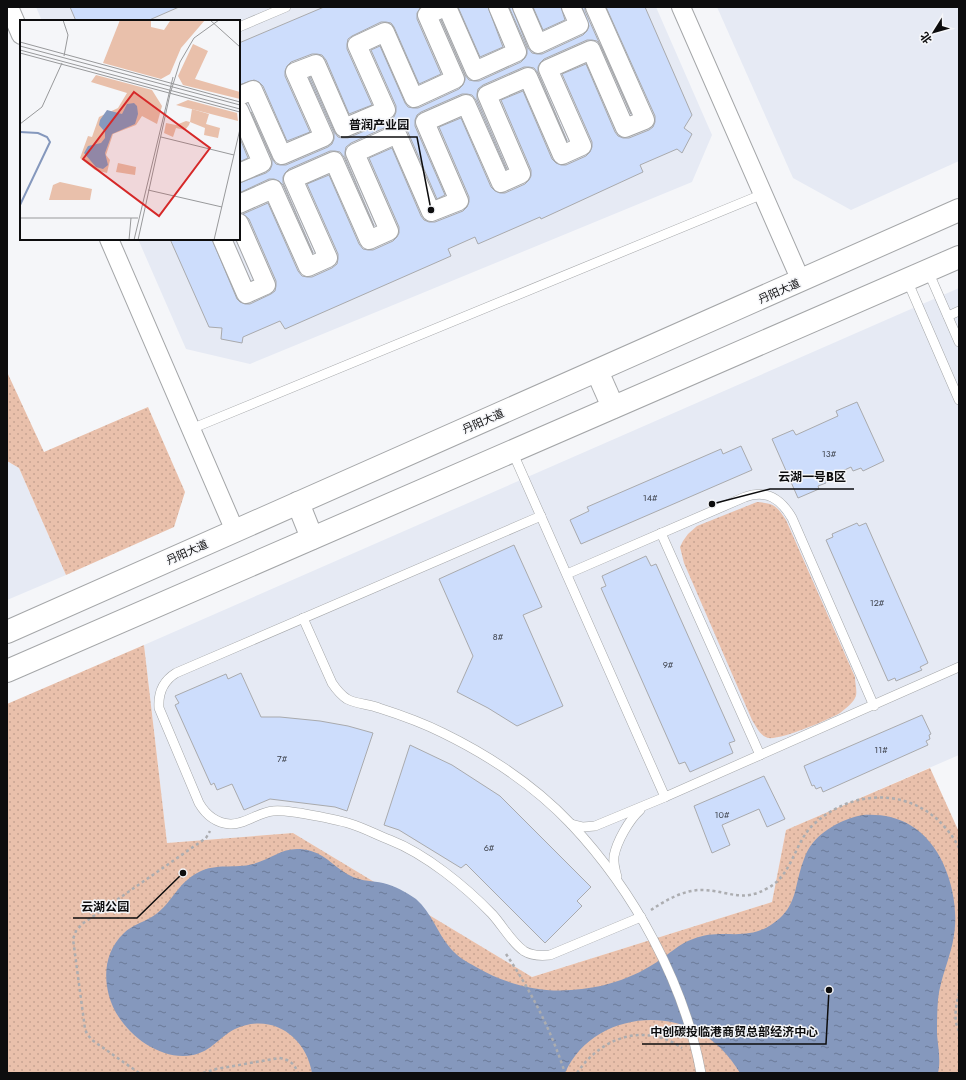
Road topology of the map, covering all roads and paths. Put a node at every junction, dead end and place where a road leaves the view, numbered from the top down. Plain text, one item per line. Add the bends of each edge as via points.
1 (9, 7) edge
2 (286, 7) edge
3 (446, 7) edge
4 (498, 7) edge
5 (522, 7) edge
6 (571, 7) edge
7 (596, 7) edge
8 (681, 7) edge
9 (240, 27) edge
10 (20, 33) edge
11 (240, 96) edge
12 (240, 112) edge
13 (240, 173) edge
14 (763, 194) junction
15 (240, 204) edge
16 (959, 210) edge
17 (240, 225) edge
18 (109, 240) edge
19 (222, 240) edge
20 (959, 257) edge
21 (928, 271) junction
22 (906, 280) junction
23 (801, 281) junction
24 (959, 311) edge
25 (948, 316) junction
26 (959, 342) edge
27 (597, 371) junction
28 (959, 400) edge
29 (613, 407) junction
30 (191, 429) junction
31 (512, 451) junction
32 (298, 503) junction
33 (541, 516) junction
34 (235, 531) junction
35 (661, 533) junction
36 (312, 538) junction
37 (567, 574) junction
38 (303, 618) junction
39 (7, 632) edge
40 (959, 667) edge
41 (7, 671) edge
42 (874, 706) junction
43 (760, 755) junction
44 (665, 797) junction
45 (643, 806) junction
46 (210, 817) junction
47 (571, 824) junction
48 (959, 848) edge
49 (618, 883) junction
50 (641, 917) junction
51 (505, 952) dead end
52 (959, 993) edge
53 (959, 1031) edge
54 (700, 1069) edge
55 (138, 1073) edge
56 (203, 1073) edge
57 (298, 1073) edge
58 (564, 1073) edge
59 (577, 1073) edge

1 - 10 street
2 - 9 lane
3 - 4 street via 475,71 517,52
3 - 11 street via 427,15 455,79 414,98 385,32 357,44 386,110 344,128 316,64 295,72 324,137 282,155 253,90
5 - 6 street via 538,44 579,25
7 - 15 street via 645,120 625,128 591,50 548,69 582,146 562,156 528,77 487,95 521,174 500,183 466,104 425,122 459,200 432,212 397,134 355,153 389,231 369,240 334,161 293,179 328,258 308,267 273,189
8 - 14 street
12 - 13 street via 262,163
14 - 23 street
14 - 30 lane
16 - 23 main road, 丹阳大道
17 - 19 street via 266,285 246,294
18 - 30 street
20 - 21 main road
21 - 22 main road
21 - 25 lane
22 - 28 lane
22 - 29 main road
23 - 27 main road, 丹阳大道
24 - 25 lane
25 - 26 lane
27 - 29 main road
27 - 32 main road, 丹阳大道
29 - 31 main road
30 - 34 street
31 - 33 lane
31 - 36 main road
32 - 34 main road, 丹阳大道
32 - 36 main road
33 - 37 lane
33 - 38 lane
34 - 39 main road, 丹阳大道
35 - 37 lane
35 - 42 lane via 752,494 766,494 778,500 792,518
35 - 43 lane
36 - 41 main road
37 - 44 lane
38 - 46 lane via 176,673 169,677 162,689 158,702 161,716 199,803
38 - 47 lane via 332,683 347,699 395,713 461,742 517,778
40 - 42 lane
42 - 43 lane
43 - 44 lane
44 - 45 lane
45 - 47 lane via 595,826
45 - 49 lane via 634,815 614,856
46 - 50 lane via 232,825 265,812 284,811 351,824 393,841 464,887 496,918 518,947 534,955 550,955
46 - 55 path via 210,832 206,838 82,924 73,939 87,1034
47 - 49 lane via 602,859
48 - 50 path via 942,824 915,805 879,796 867,798 842,806 812,826 800,842 791,864 782,877 768,888 753,894 737,896 703,890 683,893
49 - 50 lane
50 - 54 lane via 677,991 690,1027
51 - 58 path via 549,1029
52 - 53 path via 955,1023
54 - 59 path via 688,1052 680,1046 664,1038 646,1035 620,1038 607,1043 583,1063
56 - 57 path via 279,1058 289,1059 295,1064

